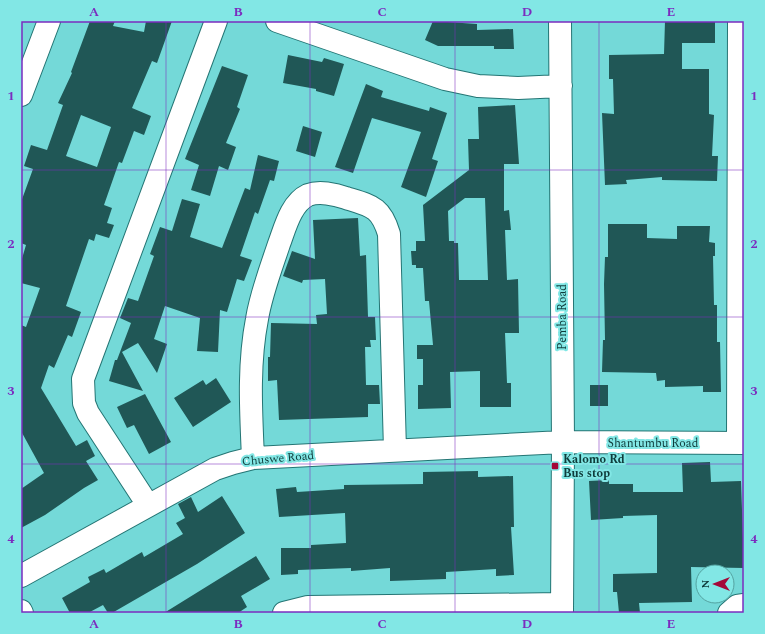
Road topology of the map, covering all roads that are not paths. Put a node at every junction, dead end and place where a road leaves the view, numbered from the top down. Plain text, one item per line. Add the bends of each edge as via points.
1 (49, 21) edge
2 (216, 21) edge
3 (277, 21) edge
4 (560, 21) edge
5 (739, 21) edge
6 (560, 86) junction
7 (22, 90) edge
8 (563, 442) junction
9 (741, 443) edge
10 (395, 450) junction
11 (253, 458) junction
12 (148, 505) junction
13 (21, 576) edge
14 (744, 605) edge
15 (561, 609) edge
16 (284, 613) edge
17 (729, 613) edge

1 - 7 street
2 - 12 street via 83,379 84,403 88,413
3 - 6 street via 445,79 478,86
4 - 6 street, Pemba Road
5 - 9 street
6 - 8 street, Pemba Road
8 - 9 street, Shantumbu Road
8 - 10 street, Chuswe Road
8 - 15 street, Pemba Road
10 - 11 street, Chuswe Road
10 - 11 street via 389,234 378,211 367,204 323,193 307,195 294,207 268,277 257,318 252,352
11 - 12 street, Chuswe Road via 215,469
12 - 13 street, Chuswe Road
14 - 17 street via 737,606
15 - 16 street via 308,607

